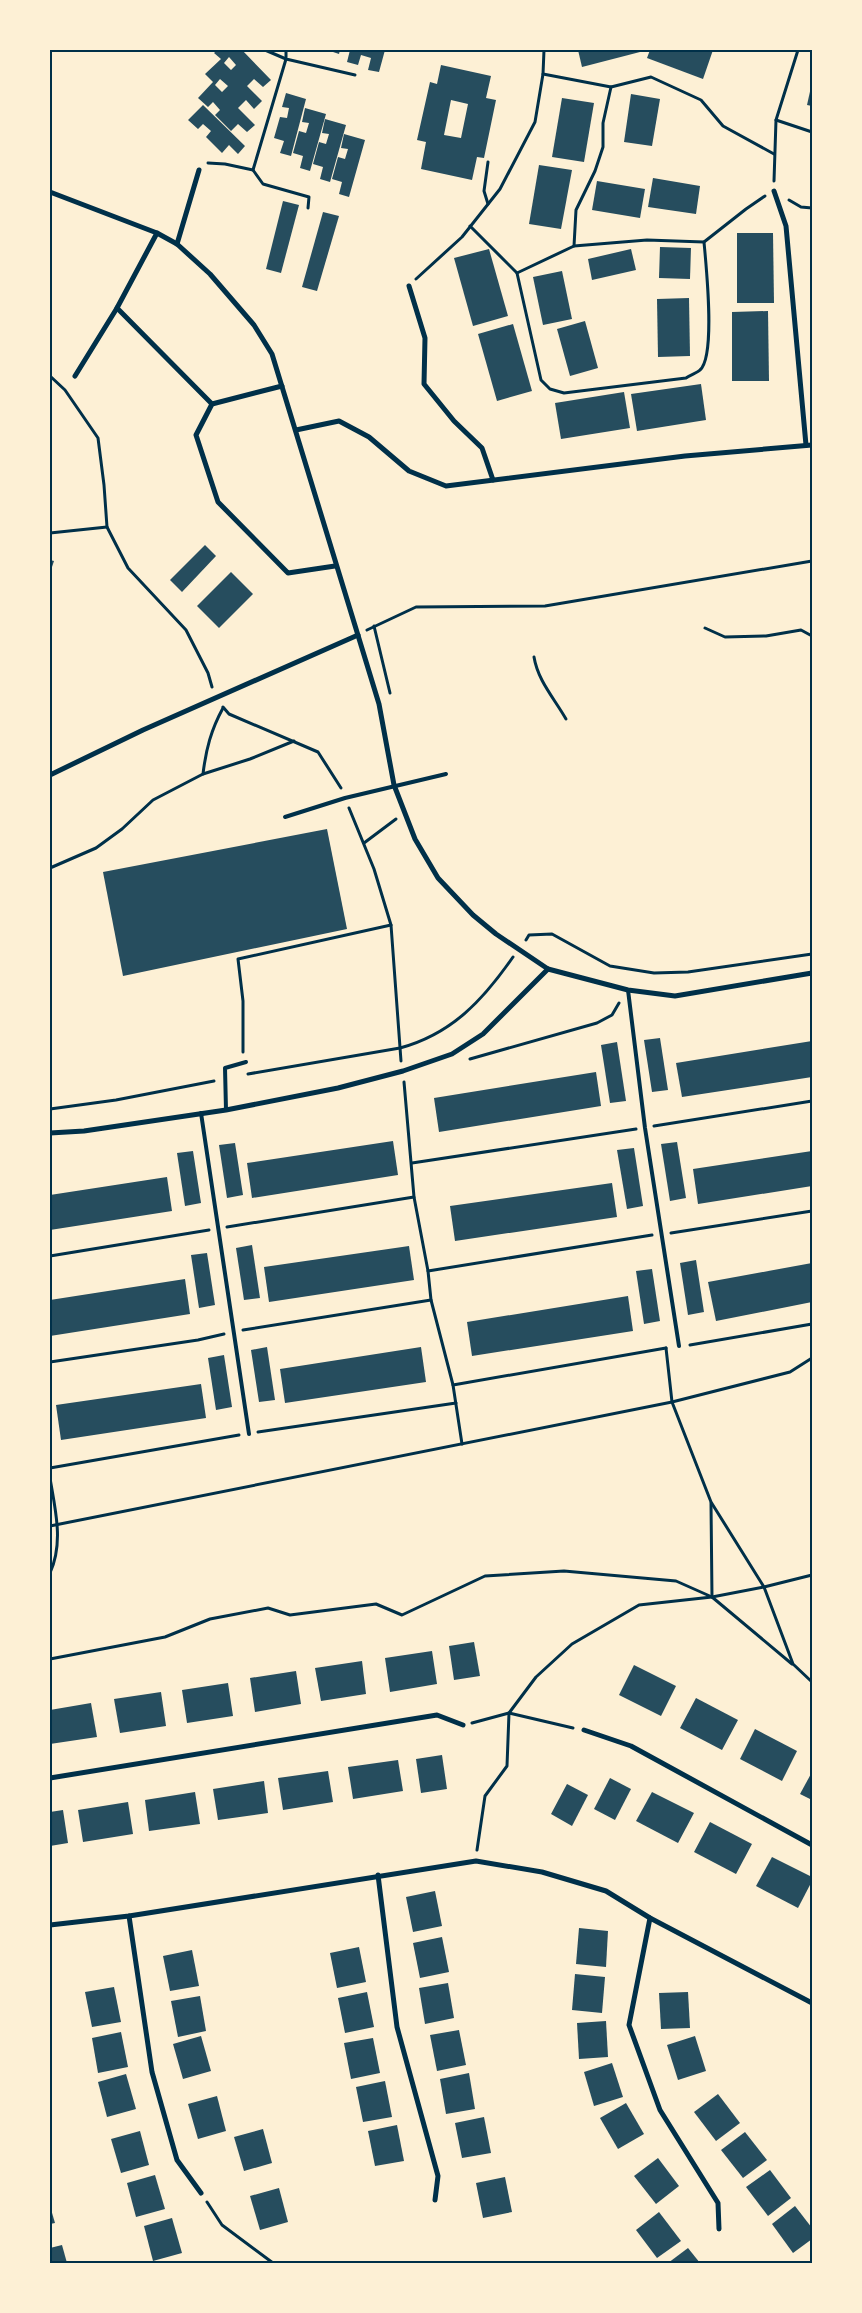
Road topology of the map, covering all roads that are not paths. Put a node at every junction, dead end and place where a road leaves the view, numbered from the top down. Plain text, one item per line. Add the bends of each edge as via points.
1 (199, 170) road end
2 (774, 191) road end
3 (50, 192) edge
4 (156, 233) junction
5 (177, 244) junction
6 (409, 286) road end
7 (117, 308) junction
8 (76, 376) dead end
9 (282, 386) junction
10 (212, 404) junction
11 (296, 430) junction
12 (809, 445) edge
13 (492, 480) junction
14 (335, 566) junction
15 (358, 635) junction
16 (446, 774) dead end
17 (50, 775) edge
18 (394, 785) junction
19 (285, 817) dead end
20 (548, 968) junction
21 (812, 973) edge
22 (628, 990) junction
23 (245, 1062) road end
24 (226, 1110) junction
25 (202, 1113) junction
26 (50, 1132) edge
27 (679, 1346) road end
28 (249, 1434) dead end
29 (463, 1725) road end
30 (584, 1730) road end
31 (50, 1778) edge
32 (812, 1845) edge
33 (378, 1875) junction
34 (129, 1916) junction
35 (650, 1918) junction
36 (50, 1926) edge
37 (812, 2003) edge
38 (202, 2193) road end
39 (435, 2200) dead end
40 (718, 2229) dead end

1 - 5 street
2 - 12 street via 786,226
3 - 4 street
4 - 5 street
4 - 7 street
5 - 9 street via 210,274 254,325 272,354
6 - 13 street via 425,338 424,384 454,421 482,448
7 - 8 street
7 - 10 street
9 - 10 street
9 - 11 street
10 - 14 street via 196,435 218,502 288,573
11 - 13 street via 339,421 369,438 409,471 446,486
11 - 14 street
12 - 13 street via 685,456
14 - 15 street
15 - 17 street
15 - 18 street via 379,704
16 - 18 lane
18 - 19 lane
18 - 20 street via 415,839 438,878 472,916
20 - 22 street
20 - 24 street via 483,1034 452,1054 338,1088
21 - 22 street via 675,996
22 - 27 lane via 645,1128
23 - 24 lane via 224,1068
24 - 25 street
25 - 26 street via 84,1131
25 - 28 lane
29 - 31 street via 438,1715
30 - 32 street via 631,1746
33 - 34 street
33 - 35 street via 476,1861 542,1872 606,1891
33 - 39 street via 397,2027 438,2176
34 - 36 street
34 - 38 street via 152,2072 177,2160
35 - 37 street
35 - 40 street via 628,2025 660,2110 718,2203

